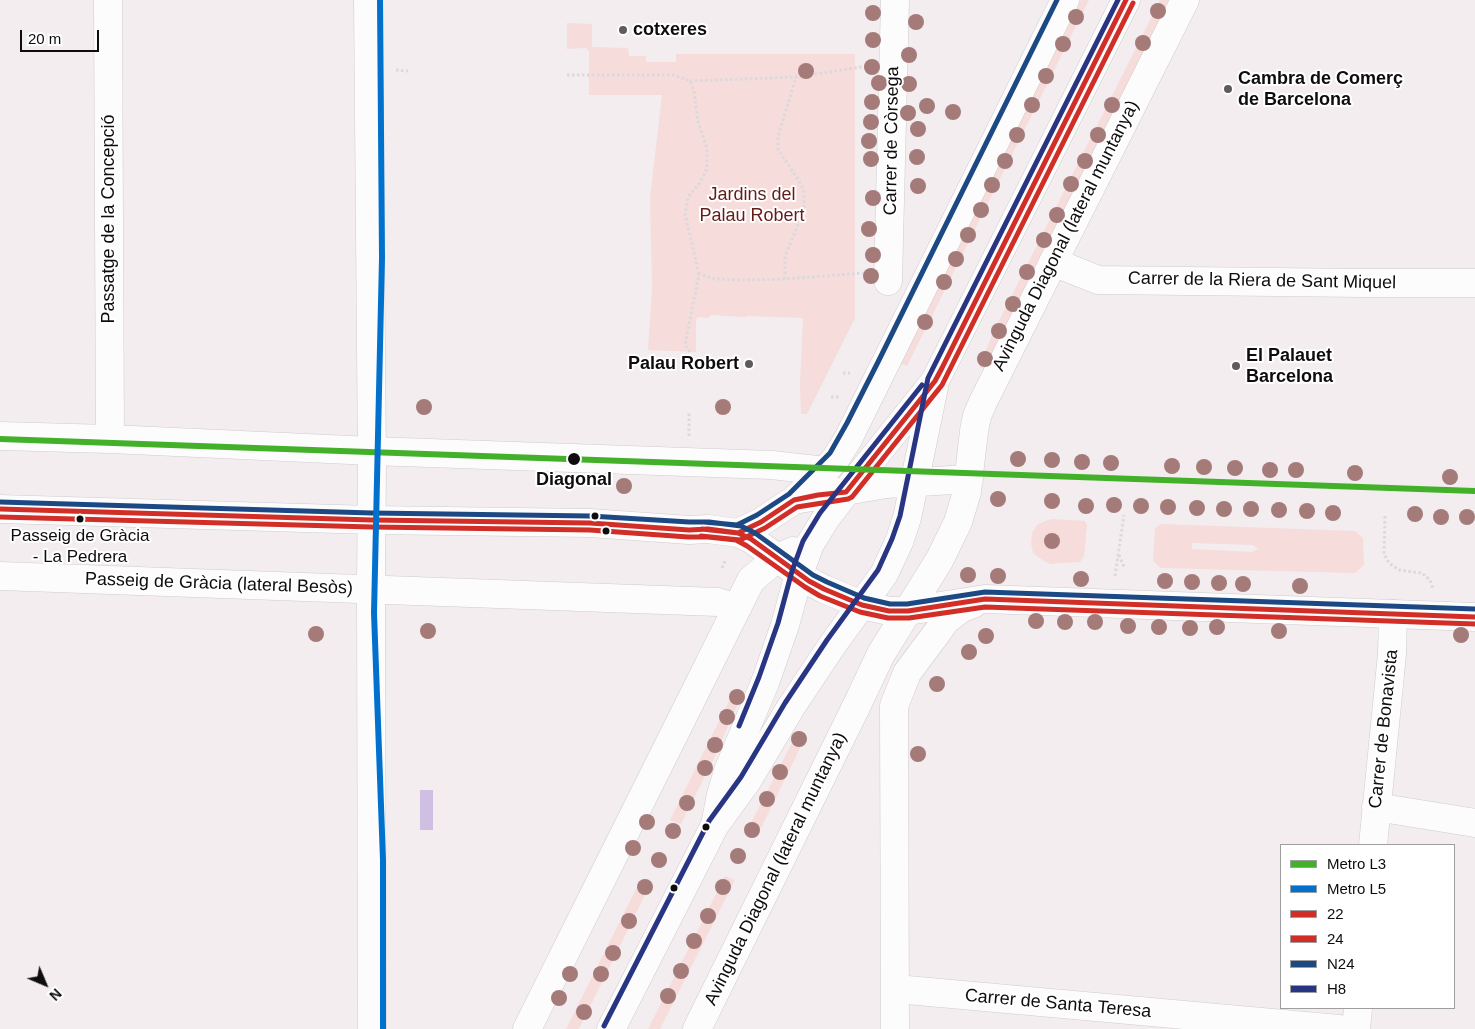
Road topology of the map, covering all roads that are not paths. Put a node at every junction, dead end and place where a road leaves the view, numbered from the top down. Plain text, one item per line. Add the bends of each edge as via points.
1 (108, 0) edge
2 (368, 0) edge
3 (895, 0) edge
4 (1065, 0) edge
5 (1126, 0) edge
6 (1186, 0) edge
7 (1053, 262) junction
8 (888, 276) road end
9 (1475, 283) edge
10 (935, 380) junction
11 (0, 436) edge
12 (110, 439) junction
13 (372, 451) junction
14 (825, 471) junction
15 (969, 479) junction
16 (914, 482) junction
17 (852, 484) junction
18 (794, 500) junction
19 (0, 509) edge
20 (372, 520) junction
21 (738, 533) junction
22 (810, 544) junction
23 (776, 558) junction
24 (799, 574) junction
25 (0, 576) edge
26 (371, 590) junction
27 (985, 599) junction
28 (862, 606) junction
29 (737, 608) junction
30 (908, 611) junction
31 (1393, 614) junction
32 (1475, 617) edge
33 (1376, 807) junction
34 (1475, 823) edge
35 (715, 825) junction
36 (1372, 844) edge
37 (896, 989) junction
38 (1358, 1009) edge
39 (372, 1029) edge
40 (527, 1029) edge
41 (611, 1029) edge
42 (697, 1029) edge
43 (895, 1029) edge
44 (1339, 1029) edge
45 (1356, 1029) edge

1 - 12 street, Passatge de la Concepció
2 - 13 street
3 - 8 street, Carrer de Còrsega
4 - 14 street via 857,421
5 - 10 street
6 - 7 street, Avinguda Diagonal (lateral muntanya)
7 - 9 street, Carrer de la Riera de Sant Miquel via 1098,280
7 - 15 street, Avinguda Diagonal (lateral muntanya) via 977,416
10 - 16 street
10 - 17 street
11 - 12 street
12 - 13 street
13 - 14 street via 772,465
13 - 20 street
14 - 17 street
14 - 18 street
15 - 16 street
15 - 30 street, Avinguda Diagonal (lateral muntanya) via 966,501 958,522
16 - 17 street
16 - 28 street via 899,542 884,574
17 - 18 street
17 - 22 street
18 - 21 street
19 - 20 street
20 - 21 street via 612,524
20 - 26 street
21 - 23 street
22 - 23 street
22 - 24 street
23 - 24 street
23 - 29 street via 751,580
24 - 28 street
24 - 35 street via 786,625 728,771
25 - 26 street, Passeig de Gràcia (lateral Besòs)
26 - 29 street, Passeig de Gràcia (lateral Besòs) via 718,602
26 - 39 street
27 - 30 street
27 - 31 street
27 - 37 street via 962,608 945,621 907,673 894,706
28 - 30 street
28 - 35 street via 833,644 747,781
29 - 40 street
30 - 42 street, Avinguda Diagonal (lateral muntanya) via 881,654
31 - 32 street
31 - 33 street, Carrer de Bonavista via 1392,654
33 - 34 street
33 - 36 street, Carrer de Bonavista
35 - 41 street
37 - 43 street
37 - 44 street, Carrer de Santa Teresa
38 - 45 street

